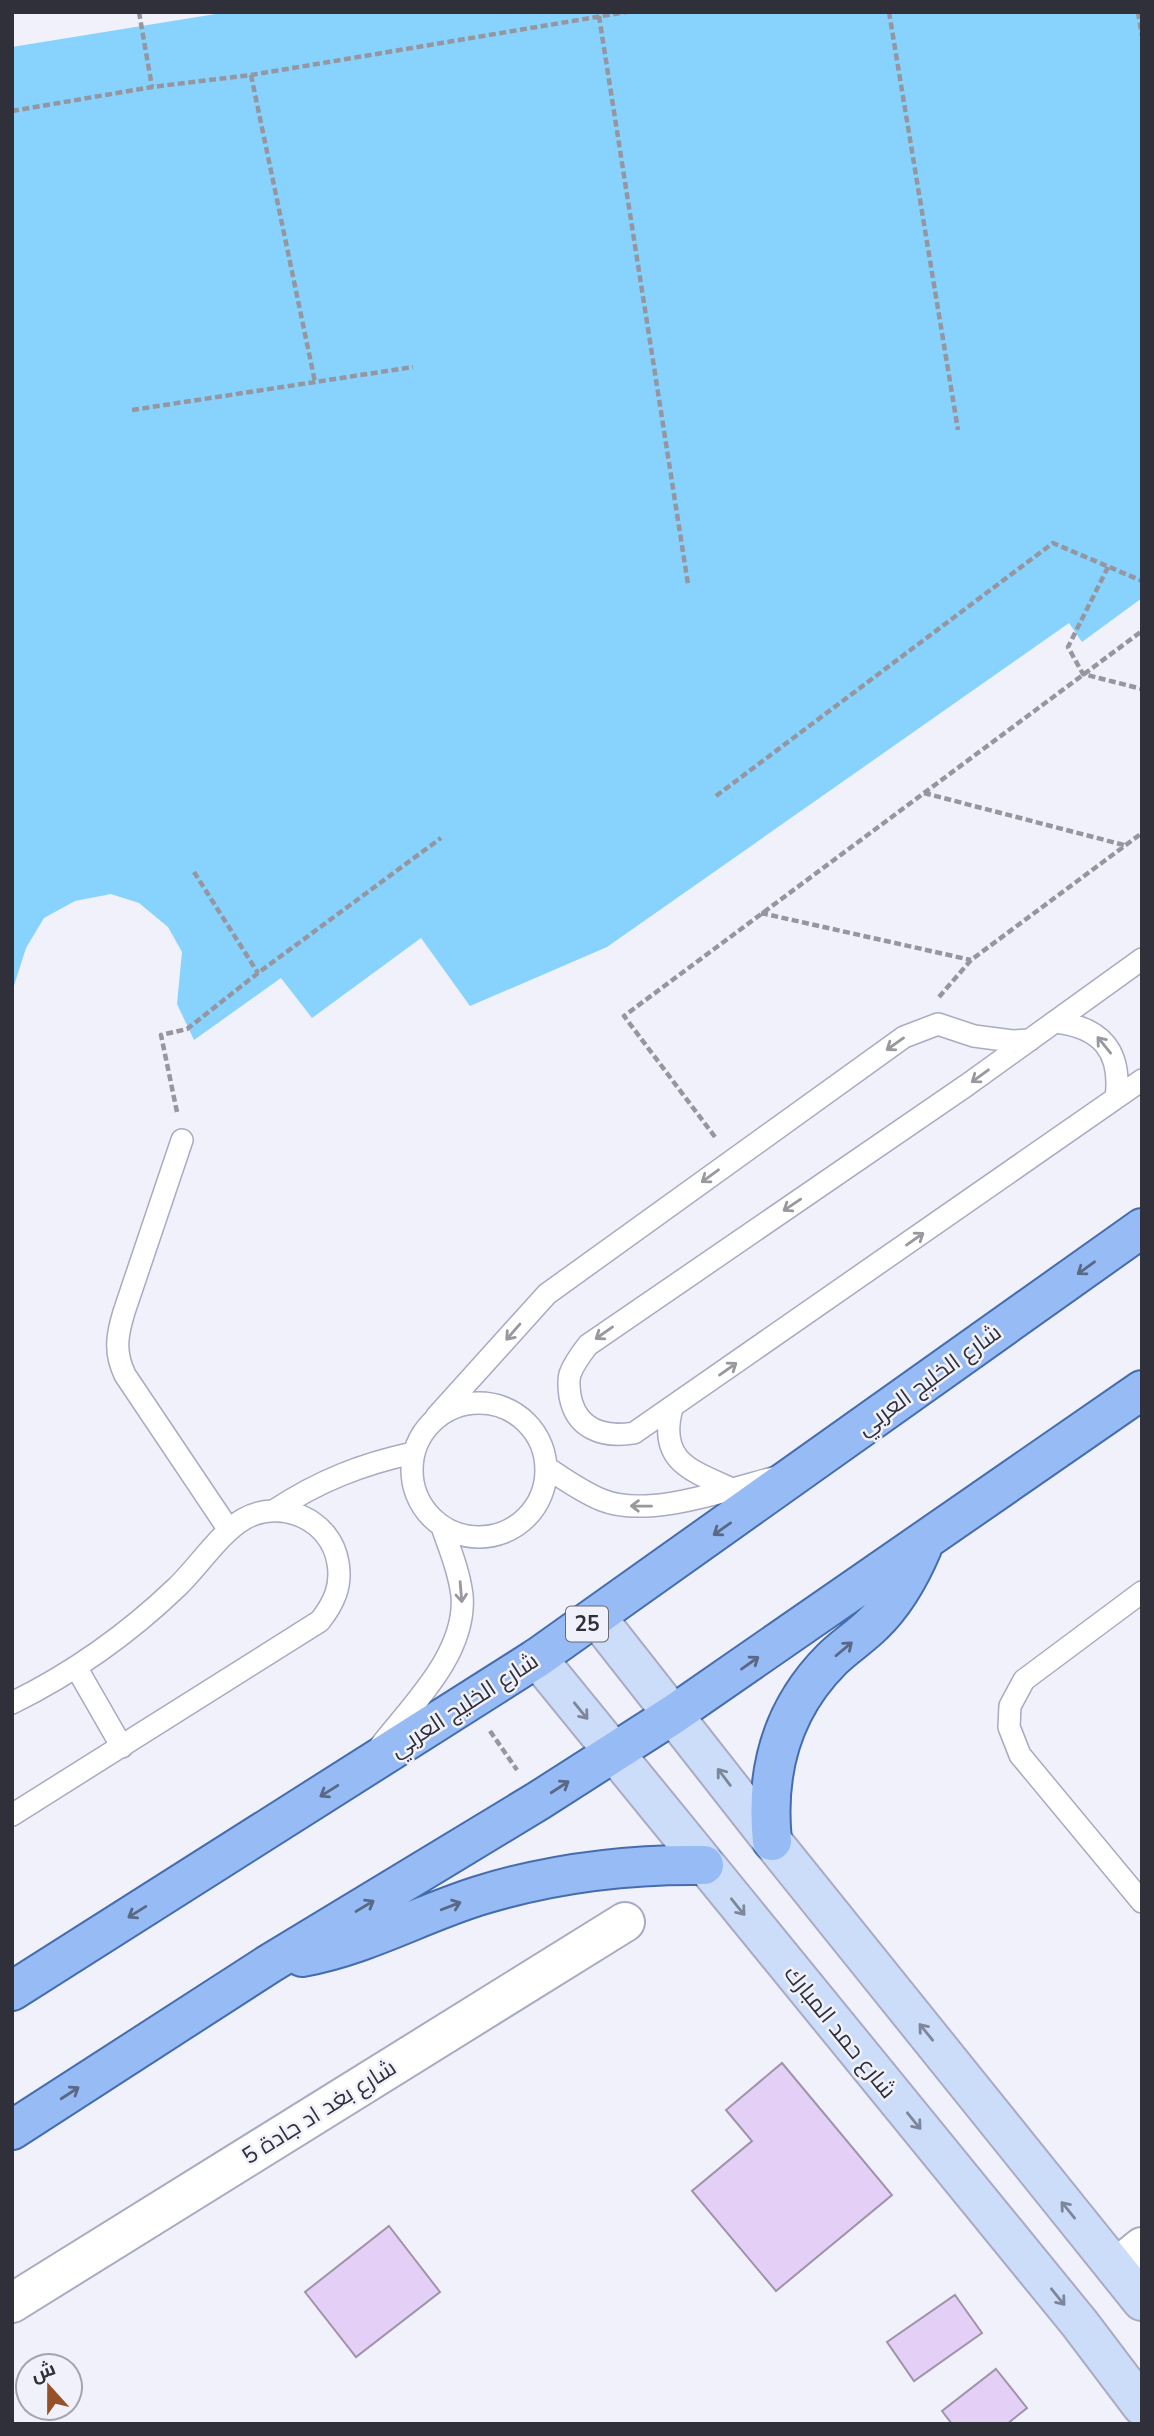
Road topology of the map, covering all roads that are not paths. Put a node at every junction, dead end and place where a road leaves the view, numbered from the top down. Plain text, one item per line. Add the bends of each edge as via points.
1 (1142, 959) edge
2 (1055, 1022) junction
3 (1030, 1040) junction
4 (1142, 1080) edge
5 (1116, 1098) junction
6 (182, 1140) road end
7 (1142, 1228) edge
8 (1142, 1390) edge
9 (673, 1408) junction
10 (436, 1418) junction
11 (414, 1453) junction
12 (546, 1467) junction
13 (803, 1471) junction
14 (730, 1488) junction
15 (275, 1510) junction
16 (442, 1527) junction
17 (229, 1530) junction
18 (924, 1542) junction
19 (1142, 1592) edge
20 (597, 1618) junction
21 (537, 1658) junction
22 (76, 1667) junction
23 (12, 1703) edge
24 (674, 1714) junction
25 (122, 1747) junction
26 (615, 1752) junction
27 (361, 1772) junction
28 (12, 1815) edge
29 (772, 1841) junction
30 (704, 1865) junction
31 (1142, 1902) edge
32 (625, 1922) dead end
33 (270, 1964) junction
34 (12, 1990) edge
35 (12, 2130) edge
36 (1129, 2258) edge
37 (1142, 2301) edge
38 (12, 2303) edge
39 (1142, 2406) edge

1 - 2 lane
2 - 3 lane
5 -> 2 lane via 1119,1079 1106,1044 1092,1031
3 -> 9 lane via 598,1337 577,1359 570,1376 572,1408 583,1424 607,1435 634,1433
3 -> 10 lane via 974,1036 938,1024 904,1037 547,1294
4 - 5 lane
9 -> 5 lane
6 - 17 lane via 116,1348 125,1374
7 -> 13 main road, شارع الخليج العربي / 25
8 - 18 main road
9 - 14 lane via 667,1433 680,1462
10 - 11 lane via 422,1433
10 - 12 lane via 475,1402 496,1405 531,1428 542,1446
11 - 15 lane via 341,1473
11 - 16 lane via 411,1474 416,1495 426,1513
14 -> 12 lane via 646,1507 620,1505 584,1492
12 - 16 lane via 545,1488 522,1523 482,1538
13 - 14 lane
13 -> 20 main road, شارع الخليج العربي / 25
15 - 17 lane via 250,1516
15 - 25 lane via 307,1518 332,1543 340,1575 330,1608 306,1631
16 -> 27 lane via 459,1576 461,1626 443,1665
17 - 22 lane via 158,1605
24 -> 18 main road
29 -> 18 main road via 770,1785 788,1721 813,1680 890,1605
19 - 31 lane via 1024,1680 1010,1706 1009,1727 1020,1755
20 - 21 main road, شارع الخليج العربي / 25
20 - 24 main road
21 -> 26 main road, شارع حمد المبارك
21 - 27 main road, شارع الخليج العربي / 25
22 - 23 lane
22 - 25 lane
24 - 26 main road
29 -> 24 main road
25 - 28 lane
26 - 30 main road, شارع حمد المبارك
33 -> 26 main road
27 -> 34 main road, شارع الخليج العربي / 25
36 -> 29 main road
33 -> 30 main road via 376,1937 527,1882 602,1869
30 -> 39 main road, شارع حمد المبارك
32 - 38 street, شارع بغد اد جادة 5
35 -> 33 main road
36 - 37 main road

